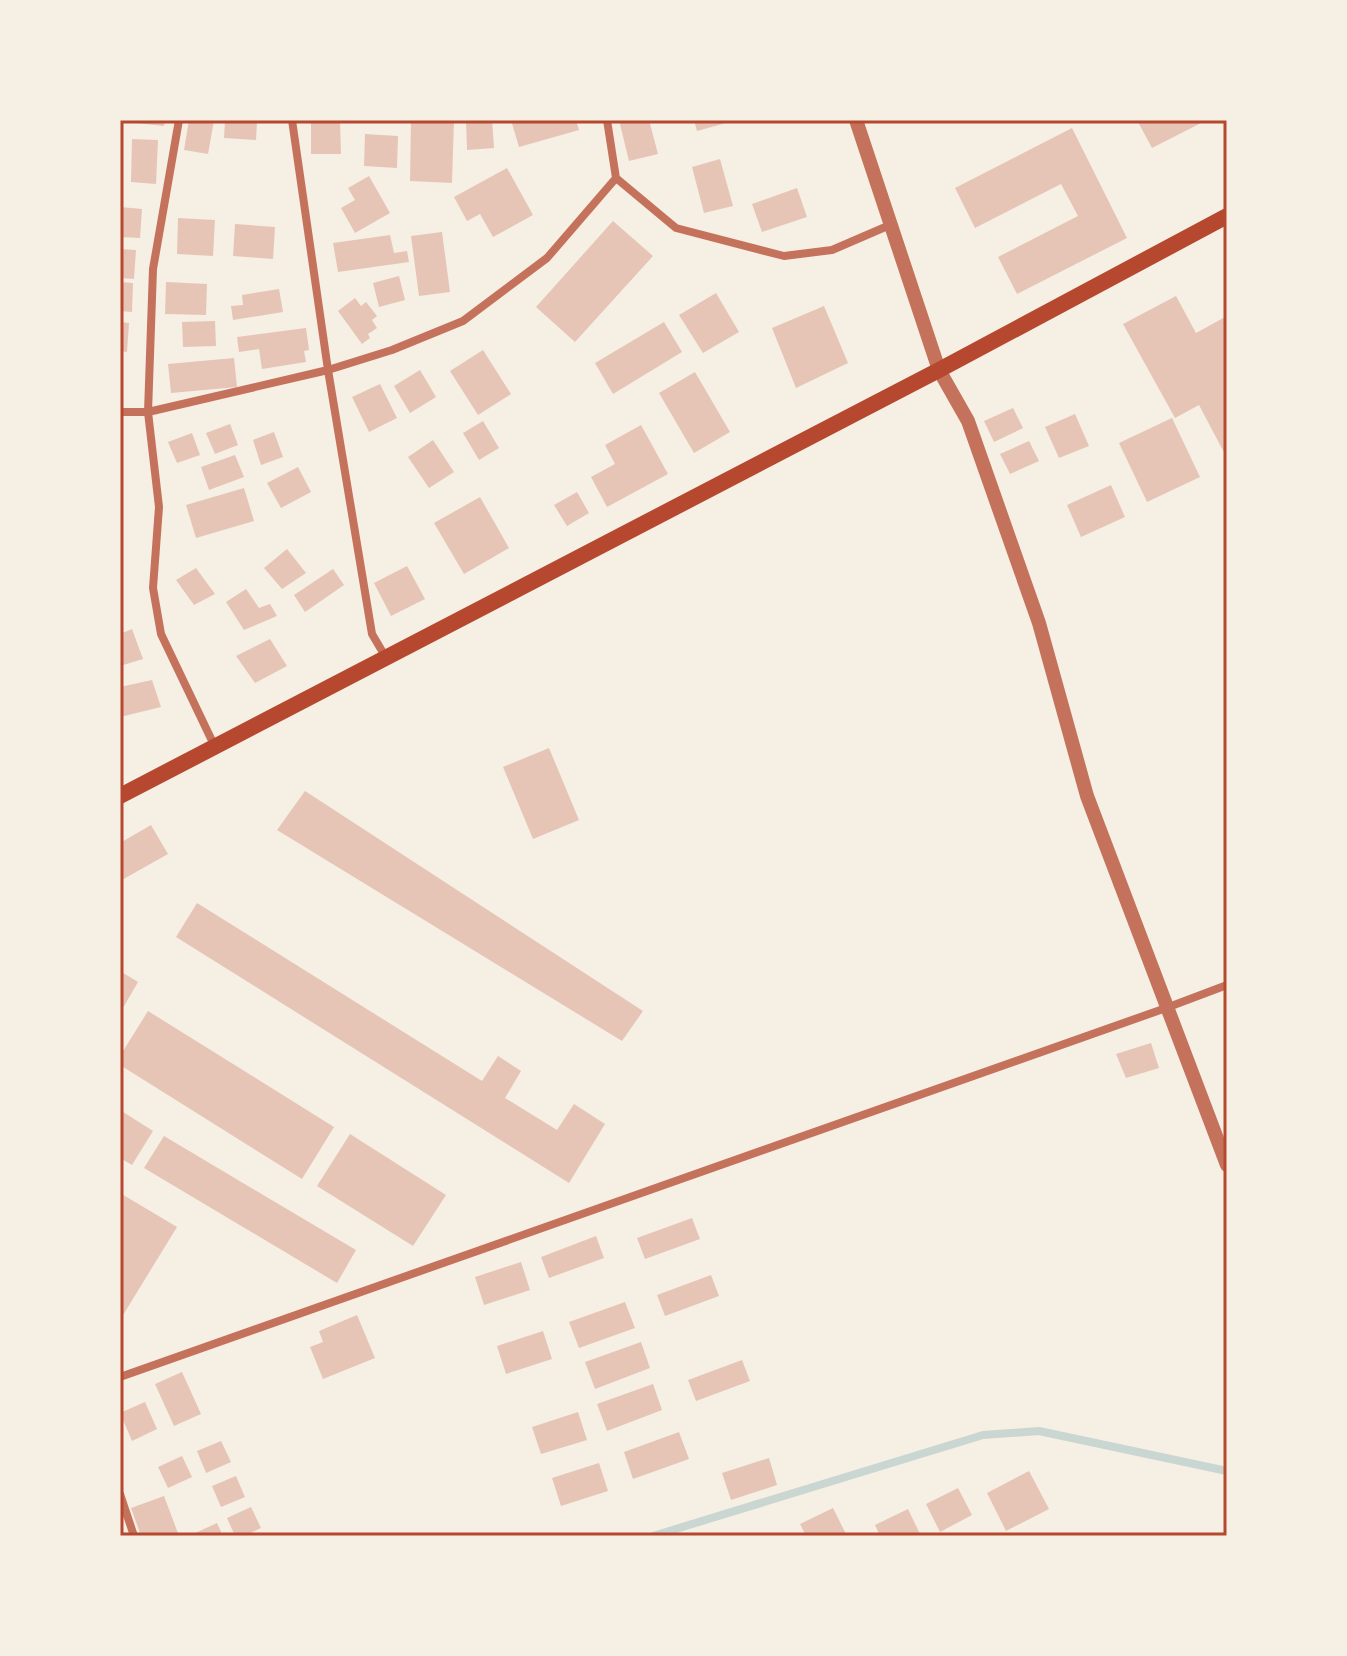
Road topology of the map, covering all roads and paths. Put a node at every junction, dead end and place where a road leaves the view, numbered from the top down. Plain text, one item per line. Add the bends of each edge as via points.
1 (179, 120) edge
2 (292, 120) edge
3 (607, 120) edge
4 (856, 120) edge
5 (616, 178) junction
6 (1227, 216) edge
7 (890, 225) junction
8 (328, 370) junction
9 (939, 370) junction
10 (120, 412) edge
11 (148, 412) junction
12 (385, 656) junction
13 (215, 747) junction
14 (120, 796) edge
15 (1227, 985) edge
16 (1166, 1008) junction
17 (1227, 1165) edge
18 (120, 1377) edge
19 (120, 1494) edge
20 (134, 1536) edge

1 - 11 street via 153,269
2 - 8 street
3 - 5 street
4 - 7 street
5 - 7 street via 676,228 784,256 832,250
5 - 8 street via 547,258 463,321
6 - 9 main road
7 - 9 street
8 - 11 street
8 - 12 street via 372,634
9 - 12 main road
9 - 16 street via 968,421 1039,623 1087,796
10 - 11 street
11 - 13 street via 159,507 153,588 161,634
12 - 13 main road
13 - 14 main road
15 - 16 street
16 - 17 street
16 - 18 street
19 - 20 street

